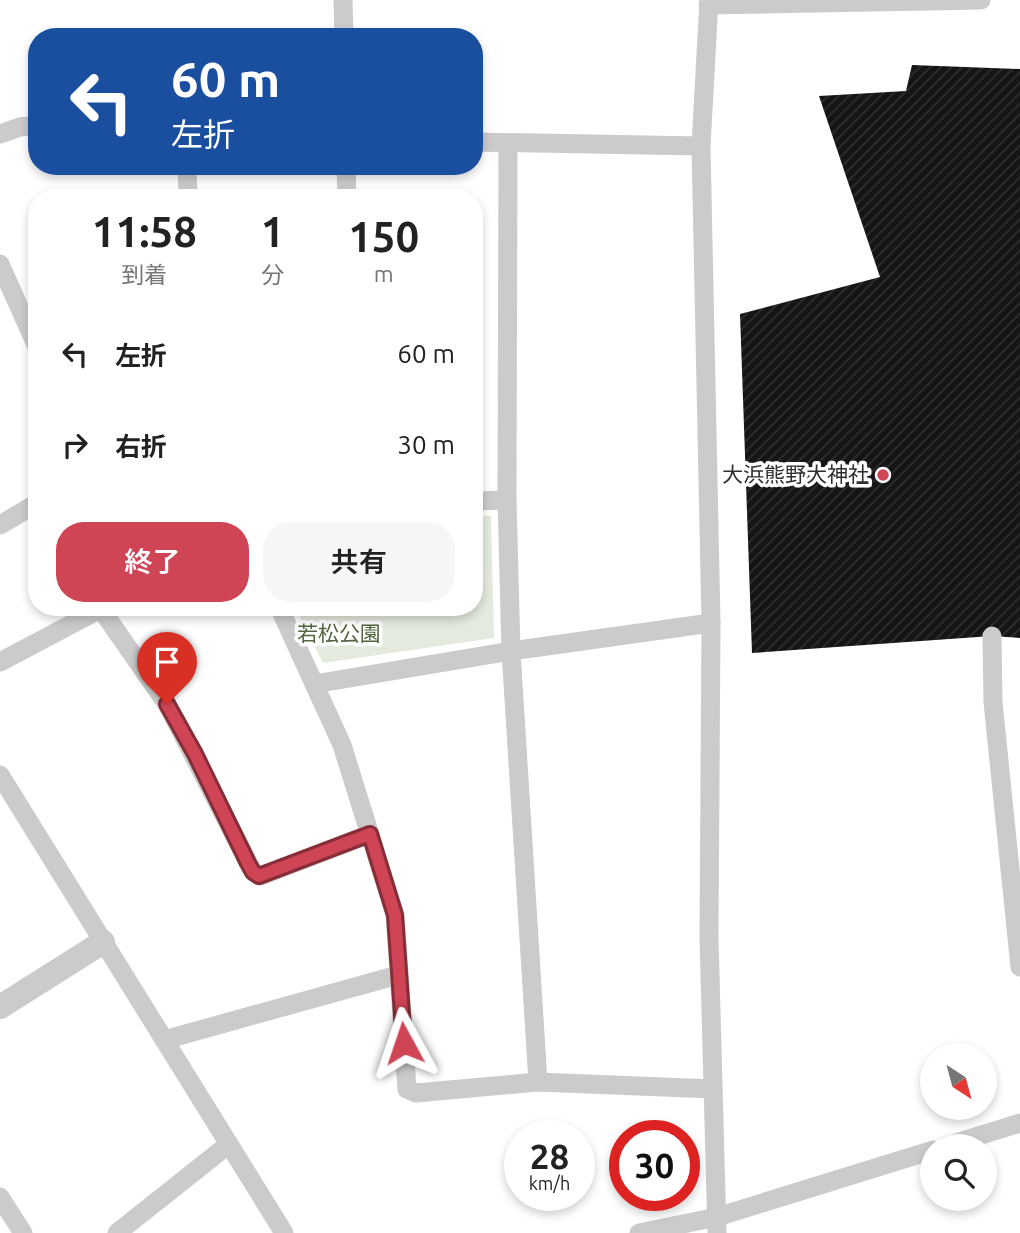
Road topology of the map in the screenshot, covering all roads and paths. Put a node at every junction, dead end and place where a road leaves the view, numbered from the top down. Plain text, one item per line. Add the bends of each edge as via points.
1 (344, 0) edge
2 (981, 0) edge
3 (709, 3) edge
4 (344, 28) edge
5 (28, 126) edge
6 (0, 134) edge
7 (483, 143) edge
8 (508, 144) junction
9 (701, 146) junction
10 (0, 264) edge
11 (28, 327) edge
12 (507, 500) junction
13 (483, 501) edge
14 (28, 507) edge
15 (3, 517) edge
16 (88, 616) edge
17 (108, 616) edge
18 (283, 616) edge
19 (711, 623) junction
20 (992, 636) dead end
21 (511, 652) junction
22 (0, 662) edge
23 (314, 684) junction
24 (0, 775) edge
25 (370, 834) junction
26 (103, 942) junction
27 (1020, 967) edge
28 (398, 975) junction
29 (0, 1007) edge
30 (163, 1040) junction
31 (538, 1082) junction
32 (713, 1090) junction
33 (1020, 1123) edge
34 (985, 1134) edge
35 (229, 1144) junction
36 (920, 1155) edge
37 (0, 1197) edge
38 (717, 1225) edge
39 (23, 1233) edge
40 (117, 1233) edge
41 (284, 1233) edge
42 (639, 1233) edge

1 - 4 street
2 - 3 street
3 - 9 street
5 - 6 street
7 - 8 street
8 - 9 street
8 - 12 street
9 - 19 street
10 - 11 street
12 - 13 street
12 - 21 street
14 - 15 street
16 - 22 street
17 - 25 street via 167,704 253,872 266,874
18 - 23 street
19 - 21 street
19 - 32 street
20 - 27 street via 993,702
21 - 23 street
21 - 31 street
23 - 25 street via 342,745
24 - 26 street
25 - 28 street via 395,915
26 - 29 street
26 - 30 street
28 - 30 street
28 - 31 street via 408,1088 415,1093
30 - 35 street
31 - 32 street
32 - 38 street
33 - 34 street
35 - 40 street
35 - 41 street
36 - 38 street
37 - 39 street
38 - 42 street

